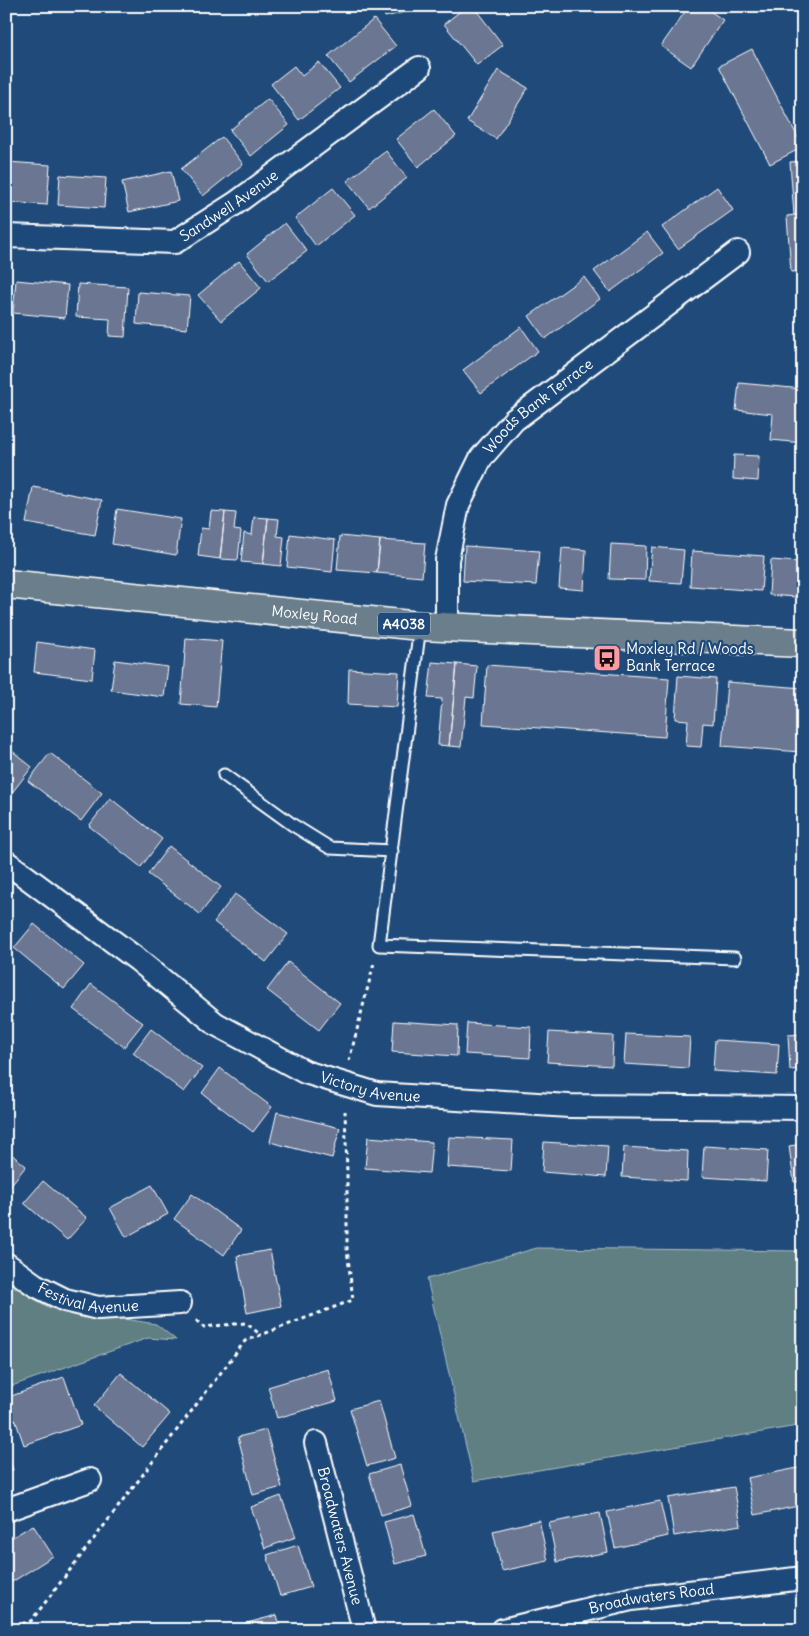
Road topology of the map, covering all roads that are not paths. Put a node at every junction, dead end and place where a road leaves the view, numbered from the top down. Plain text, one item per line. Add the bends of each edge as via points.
1 (418, 68) dead end
2 (6, 236) edge
3 (738, 252) dead end
4 (6, 584) edge
5 (420, 626) junction
6 (447, 628) junction
7 (803, 643) edge
8 (224, 775) dead end
9 (392, 851) junction
10 (6, 862) edge
11 (735, 958) dead end
12 (803, 1108) edge
13 (6, 1264) edge
14 (180, 1303) road end
15 (316, 1443) dead end
16 (90, 1480) dead end
17 (6, 1510) edge
18 (803, 1578) edge
19 (364, 1630) edge
20 (503, 1630) edge

1 - 2 street, Sandwell Avenue via 236,203 175,242
3 - 6 street, Woods Bank Terrace via 514,420 481,458 458,506 447,560
4 - 5 main road, Moxley Road / A4038
5 - 6 main road, Moxley Road / A4038
5 - 9 lane
6 - 7 main road, Moxley Road / A4038
8 - 9 lane via 330,848
9 - 11 lane via 379,945
10 - 12 street, Victory Avenue via 138,960 216,1024 305,1072 377,1094 559,1105
13 - 14 street, Festival Avenue via 35,1285 65,1300 98,1308
15 - 19 street, Broadwaters Avenue
16 - 17 street
18 - 20 street, Broadwaters Road via 631,1599

